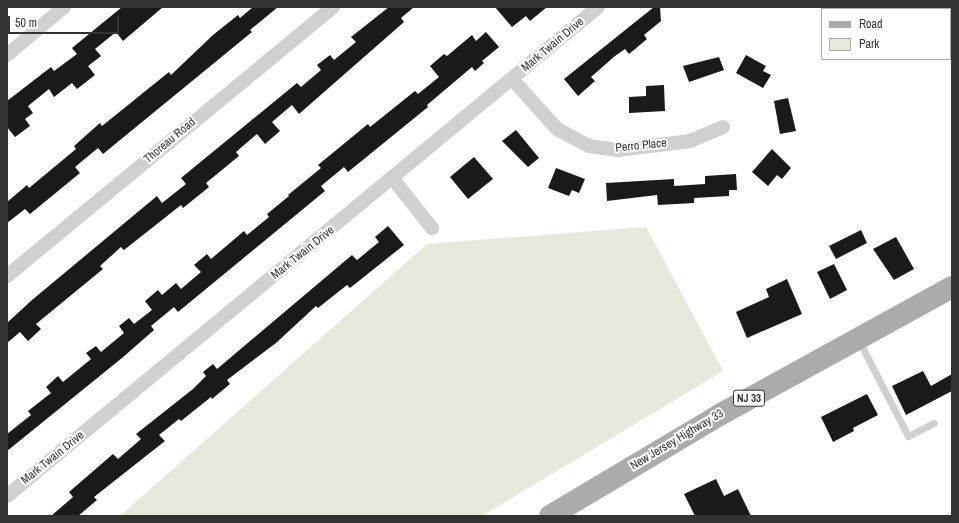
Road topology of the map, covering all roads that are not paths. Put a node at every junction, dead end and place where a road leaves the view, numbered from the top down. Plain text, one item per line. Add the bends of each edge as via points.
1 (64, 7) edge
2 (333, 7) edge
3 (589, 10) edge
4 (7, 55) edge
5 (512, 80) junction
6 (723, 127) dead end
7 (393, 179) junction
8 (432, 228) dead end
9 (7, 276) edge
10 (952, 287) edge
11 (857, 338) junction
12 (934, 423) dead end
13 (7, 496) edge
14 (550, 516) edge

1 - 4 street
2 - 9 street, Thoreau Road
3 - 5 street, Mark Twain Drive
5 - 6 street, Perro Place via 557,129 588,146 618,150 690,141
5 - 7 street, Mark Twain Drive
7 - 8 street
7 - 13 street, Mark Twain Drive
10 - 11 main road, New Jersey Highway 33 / NJ 33
11 - 12 lane via 908,436
11 - 14 main road, New Jersey Highway 33 / NJ 33 via 723,413

